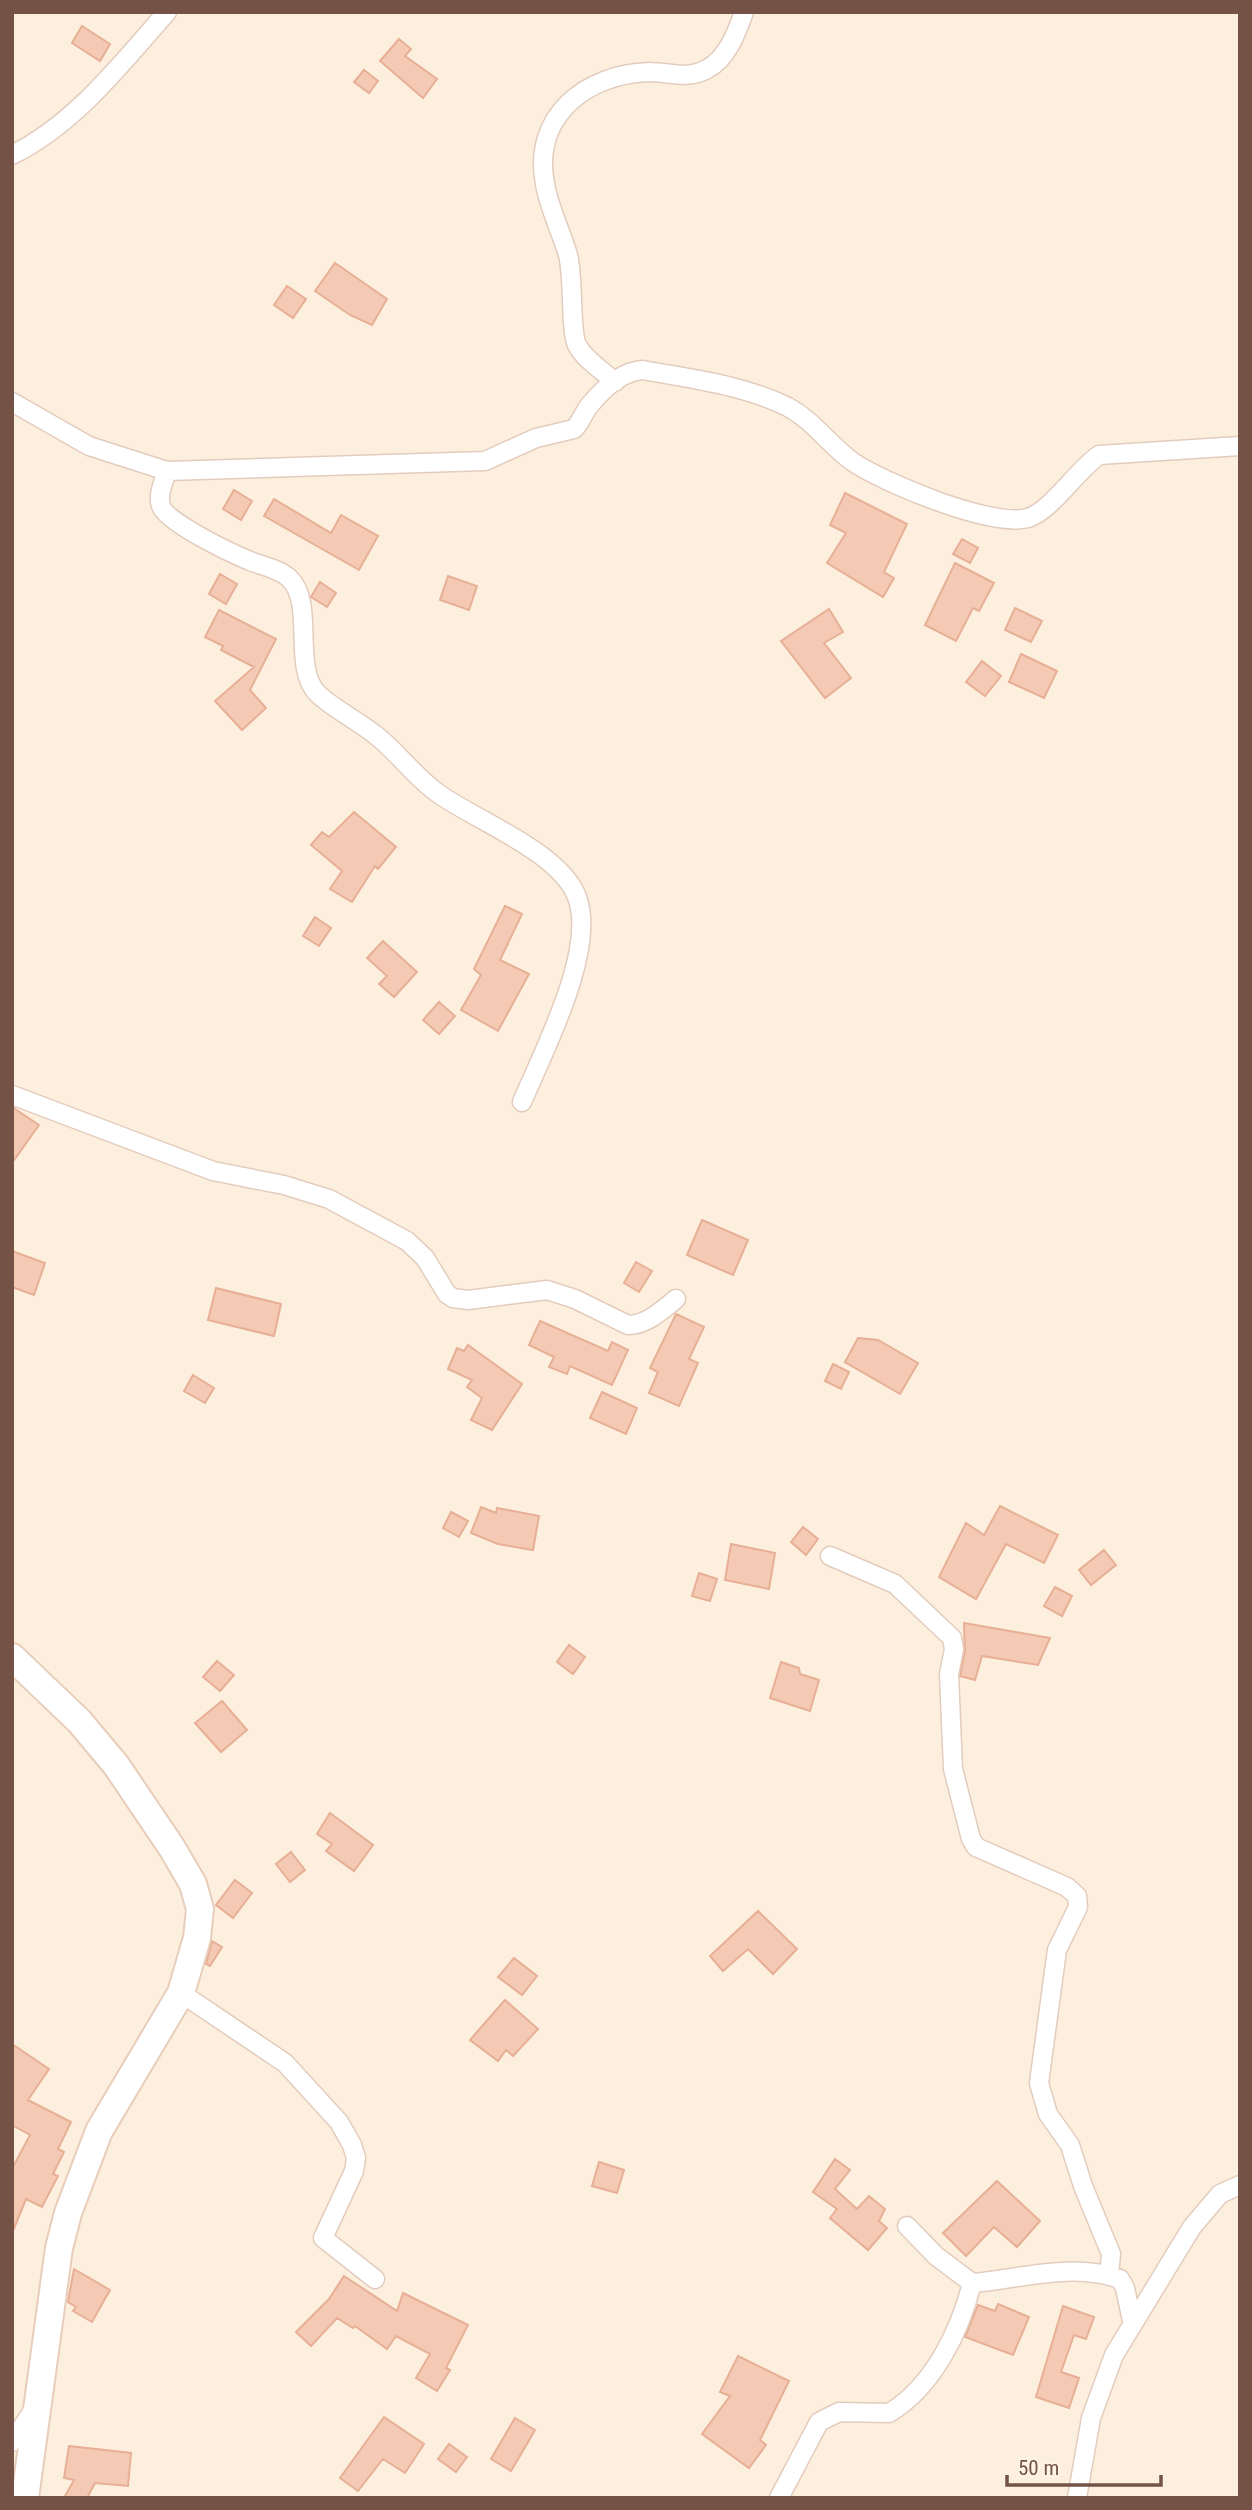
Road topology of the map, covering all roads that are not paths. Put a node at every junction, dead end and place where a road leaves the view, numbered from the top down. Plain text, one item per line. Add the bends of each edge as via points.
1 (167, 12) edge
2 (744, 12) edge
3 (12, 155) edge
4 (615, 382) junction
5 (12, 402) edge
6 (1240, 446) edge
7 (167, 471) junction
8 (12, 1095) edge
9 (522, 1102) dead end
10 (676, 1299) dead end
11 (831, 1556) dead end
12 (12, 1657) edge
13 (181, 1993) junction
14 (1240, 2185) edge
15 (907, 2226) dead end
16 (1109, 2275) junction
17 (375, 2279) dead end
18 (972, 2284) junction
19 (1132, 2321) junction
20 (36, 2406) junction
21 (12, 2442) edge
22 (25, 2498) edge
23 (779, 2498) edge
24 (1077, 2498) edge

1 - 3 street via 57,128
2 - 4 street via 723,55 708,69 691,75 652,72 599,82 576,94 559,113 544,145 544,181 572,272 573,334 577,345
4 - 6 street via 643,370 758,395 810,421 851,461 866,469 943,503 1004,520 1038,513 1099,455
4 - 7 street via 574,429 513,446 493,460
5 - 7 street via 89,446
7 - 9 street via 160,497 164,512 246,559 282,573 296,586 306,665 316,692 377,736 436,792 526,846 570,883 578,898 580,951 565,1000
8 - 10 street via 212,1171 329,1199 414,1246 453,1298 547,1290 628,1325 654,1316
11 - 16 street via 895,1584 952,1638 953,1769 976,1847 1067,1886 1077,1896 1078,1907 1057,1950 1039,2083 1048,2115 1070,2145 1111,2254
12 - 13 street via 102,1746 193,1884 200,1922
13 - 17 street via 285,2063 339,2122 356,2158 323,2238
13 - 20 street via 110,2109 80,2177 59,2248
14 - 19 street via 1210,2203
15 - 18 street
16 - 18 street via 1059,2272
16 - 19 street via 1123,2282
18 - 23 street via 950,2344 921,2384 889,2413 839,2412 819,2422
19 - 24 street via 1100,2387
20 - 21 street
20 - 22 street

